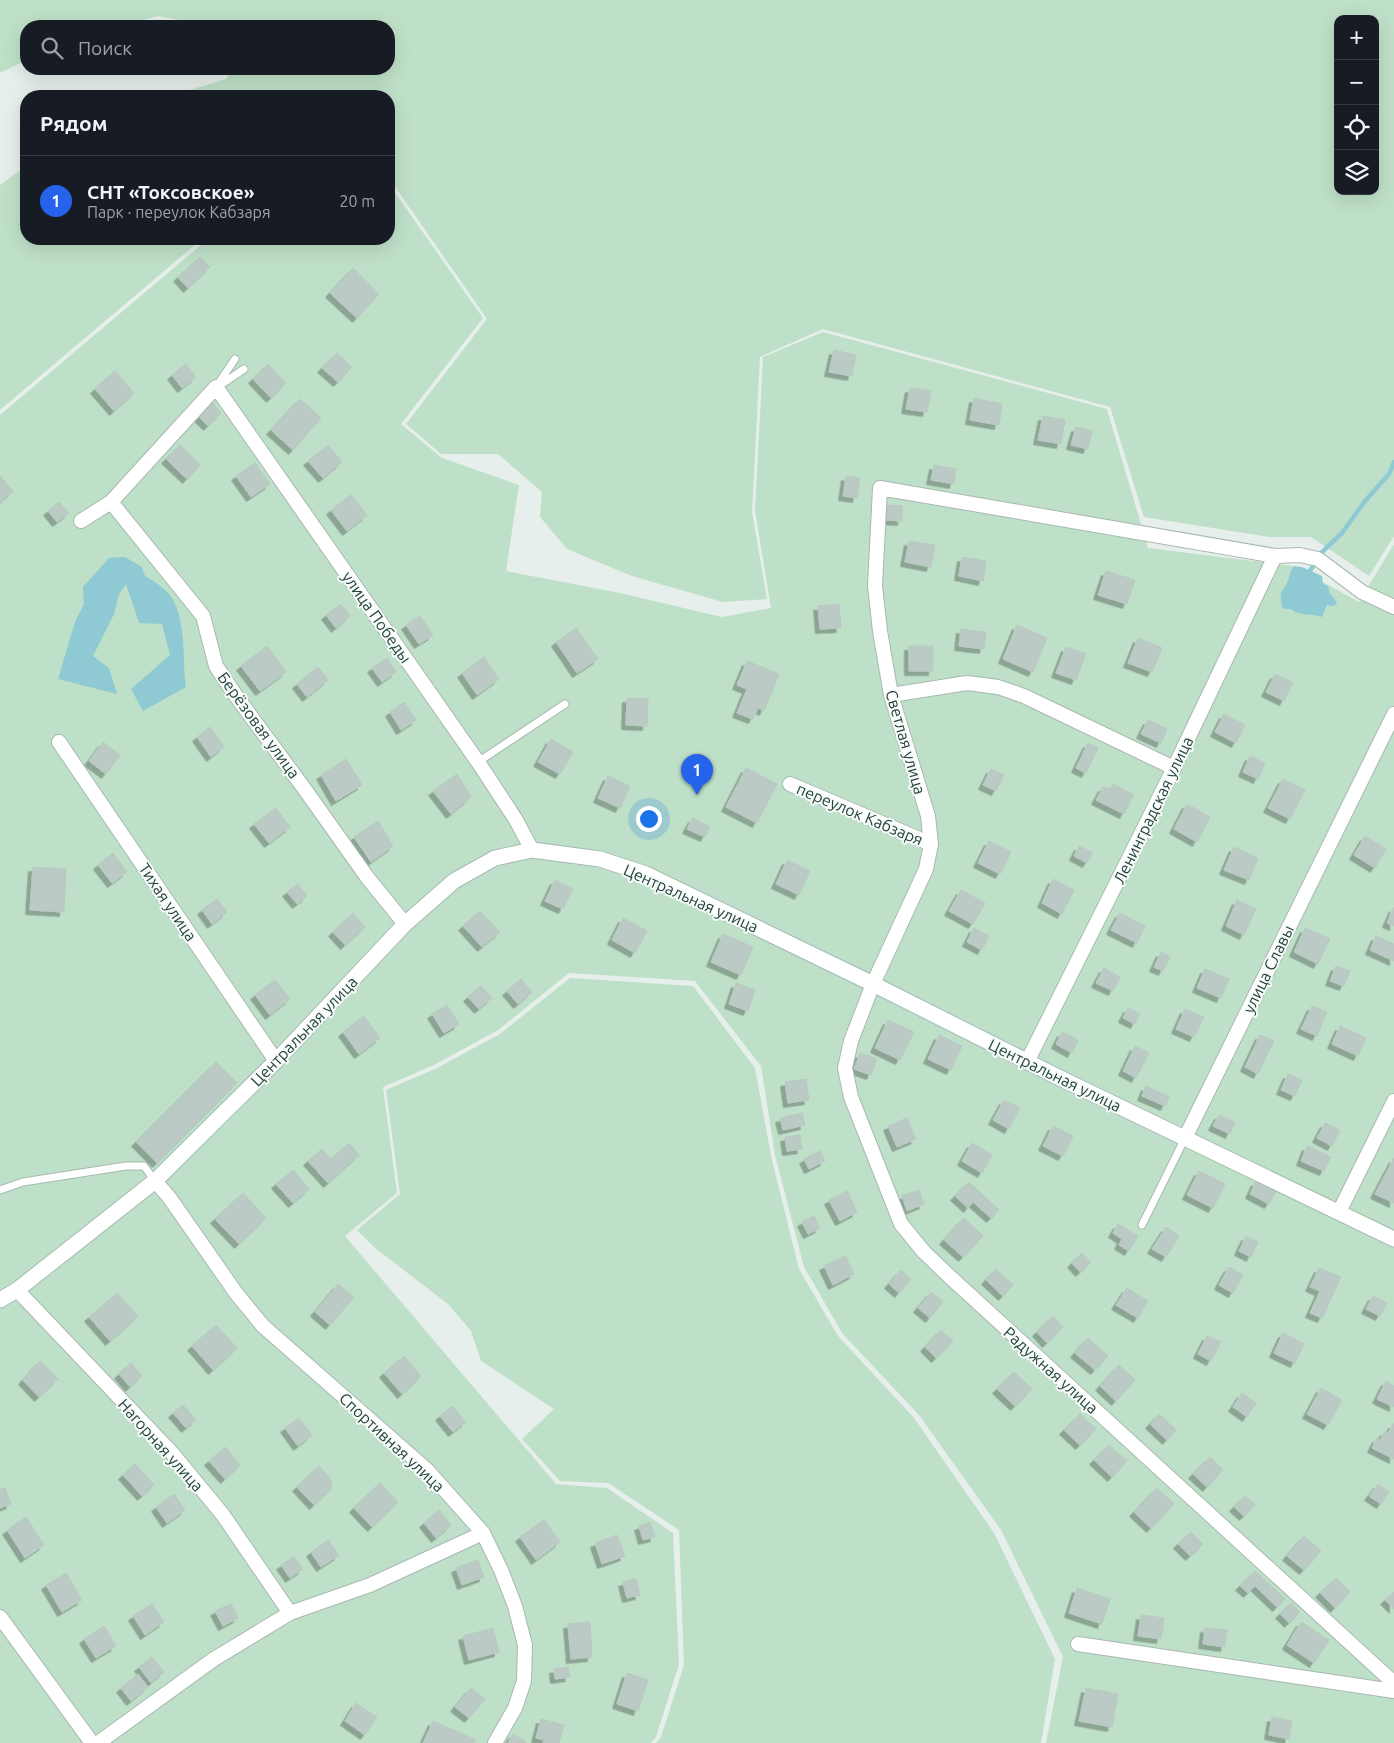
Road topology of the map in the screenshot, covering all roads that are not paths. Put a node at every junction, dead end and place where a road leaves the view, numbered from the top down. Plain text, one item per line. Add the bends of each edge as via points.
1 (234, 359) dead end
2 (244, 369) dead end
3 (216, 387) junction
4 (111, 502) junction
5 (80, 522) dead end
6 (1275, 556) junction
7 (1394, 607) edge
8 (891, 694) junction
9 (565, 704) dead end
10 (1394, 714) edge
11 (59, 742) dead end
12 (478, 762) junction
13 (1174, 768) junction
14 (790, 784) dead end
15 (931, 844) junction
16 (532, 850) junction
17 (405, 924) junction
18 (874, 984) junction
19 (276, 1062) junction
20 (1027, 1062) junction
21 (1394, 1101) edge
22 (1185, 1138) junction
23 (155, 1181) junction
24 (0, 1190) edge
25 (1339, 1212) junction
26 (1142, 1225) dead end
27 (1394, 1239) edge
28 (17, 1290) junction
29 (0, 1300) edge
30 (483, 1533) junction
31 (290, 1613) junction
32 (0, 1617) edge
33 (1078, 1644) dead end
34 (1394, 1683) edge
35 (1394, 1691) edge
36 (92, 1743) edge
37 (98, 1743) edge
38 (495, 1743) edge

1 - 3 lane
2 - 3 lane
3 - 4 street
3 - 12 street, улица Победы
4 - 5 street
4 - 17 street, Берёзовая улица via 203,616 216,666 367,877
6 - 7 street via 1300,555 1318,559 1362,592
6 - 8 street, Светлая улица via 880,488 875,586
6 - 13 street, Ленинградская улица
8 - 13 street via 967,683 998,688 1024,696
8 - 15 street, Светлая улица via 928,816
9 - 12 lane
10 - 22 street, улица Славы
11 - 19 street, Тихая улица
12 - 16 street, улица Победы
13 - 20 street, Ленинградская улица
14 - 15 street, переулок Кабзаря
15 - 18 street, Светлая улица via 926,869
16 - 17 street, Центральная улица via 495,858 454,880
16 - 18 street, Центральная улица via 600,859 646,874
17 - 19 street, Центральная улица
18 - 20 street, Центральная улица
18 - 34 street, Радужная улица via 851,1041 845,1068 851,1097 901,1224 949,1276
19 - 23 street, Центральная улица
20 - 22 street, Центральная улица
21 - 25 street
22 - 25 street, Центральная улица
22 - 26 lane, улица Славы
23 - 24 lane via 144,1166 126,1166 23,1182
23 - 28 street, Центральная улица
23 - 30 street, Спортивная улица via 263,1326 427,1470
25 - 27 street, Центральная улица
28 - 29 street, Центральная улица
28 - 31 street, Нагорная улица via 172,1453 223,1515
30 - 31 street via 370,1585
30 - 38 street, Спортивная улица via 515,1606 525,1645 524,1681 515,1708
31 - 37 street via 214,1659
32 - 36 street
33 - 35 street

